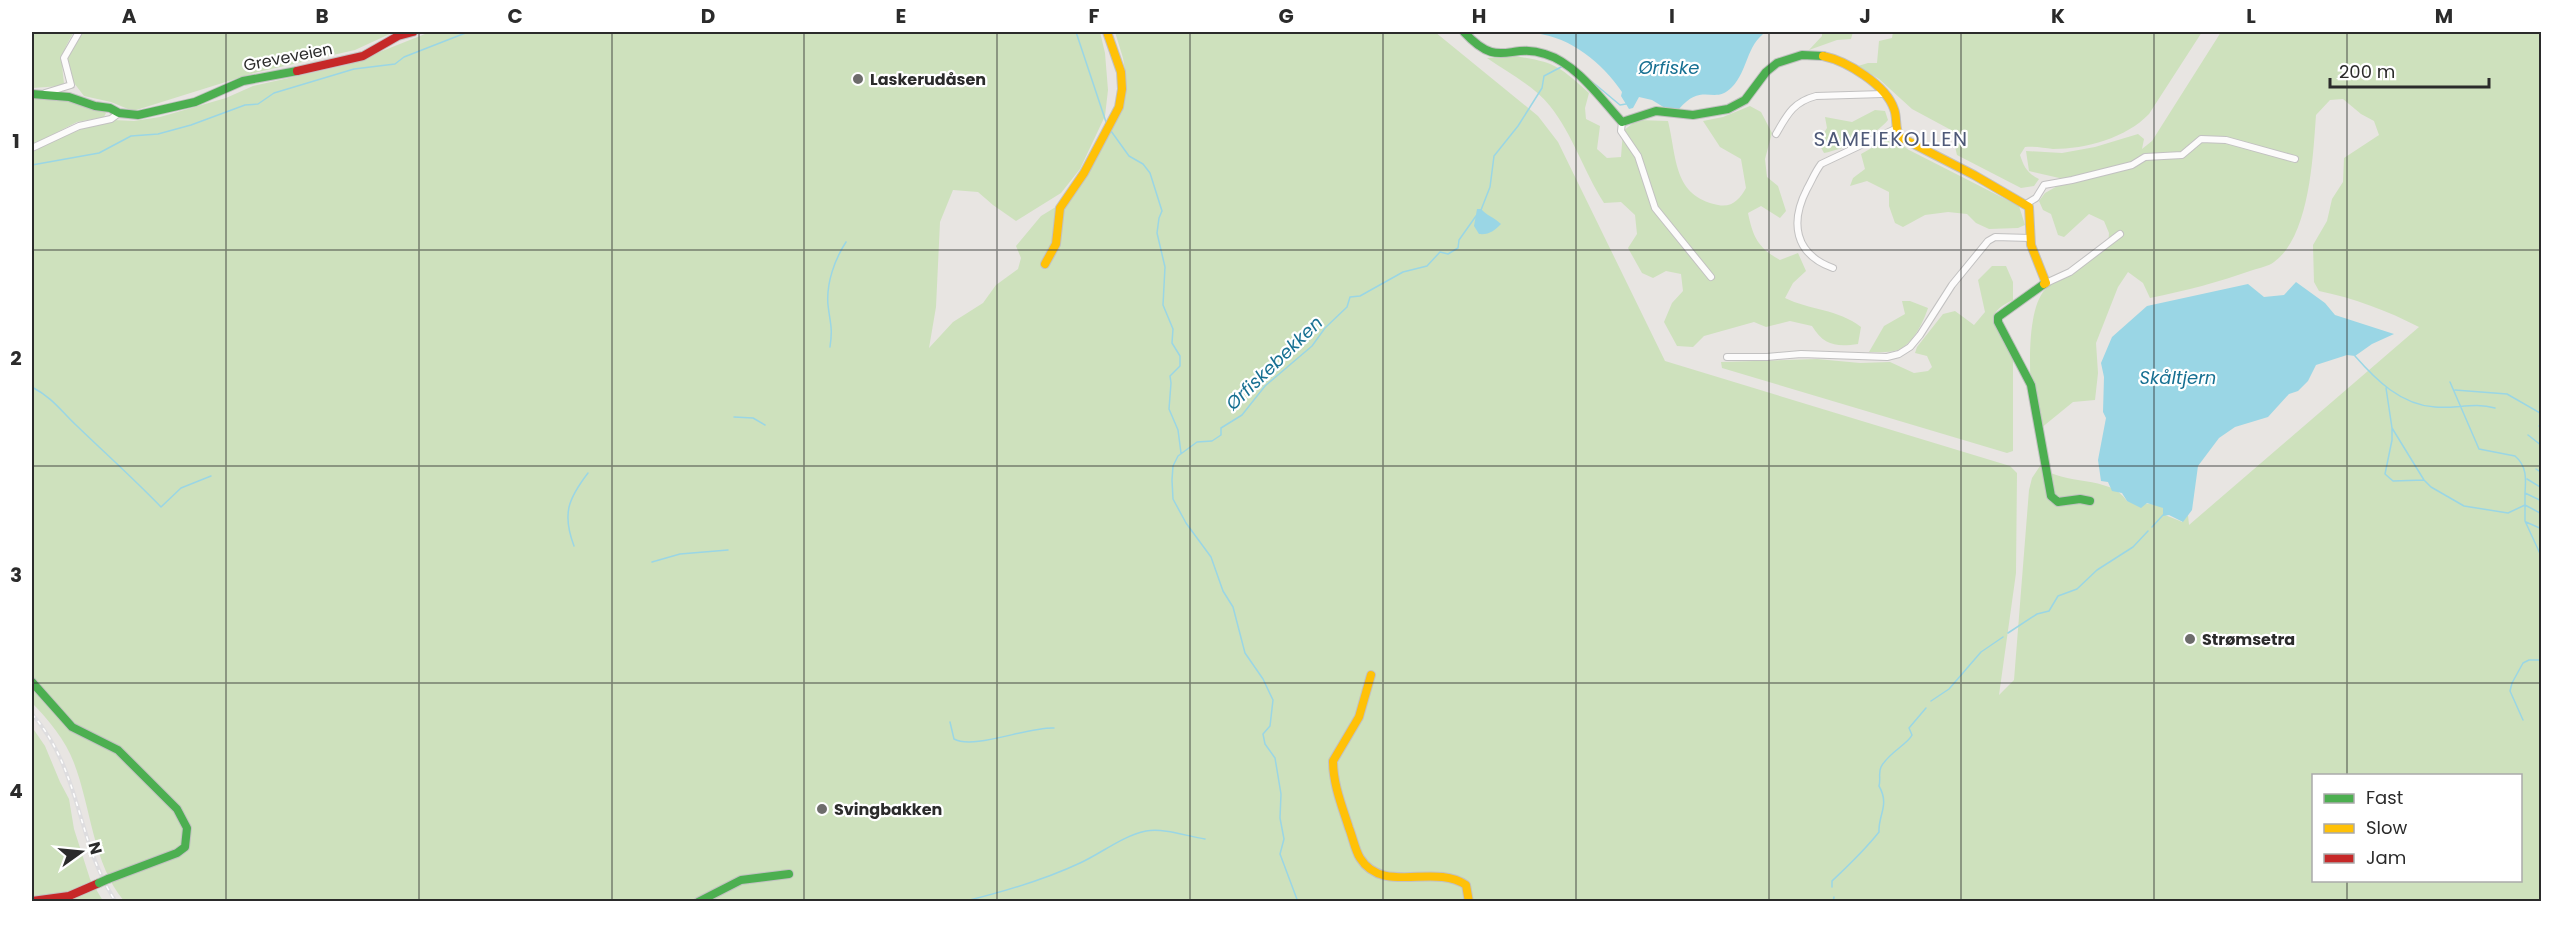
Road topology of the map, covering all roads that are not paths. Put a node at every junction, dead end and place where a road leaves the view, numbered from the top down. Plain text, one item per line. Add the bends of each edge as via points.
1 (79, 32) edge
2 (413, 32) edge
3 (1107, 32) edge
4 (1464, 32) edge
5 (45, 93) junction
6 (32, 94) edge
7 (1883, 94) junction
8 (119, 113) junction
9 (1620, 120) junction
10 (1895, 129) junction
11 (1776, 134) dead end
12 (32, 148) edge
13 (2295, 159) dead end
14 (2026, 204) junction
15 (2120, 234) dead end
16 (2030, 238) junction
17 (1045, 264) dead end
18 (1833, 268) dead end
19 (1711, 277) dead end
20 (2046, 283) junction
21 (1727, 357) dead end
22 (2090, 501) dead end
23 (1371, 675) dead end
24 (32, 682) edge
25 (789, 874) dead end
26 (32, 901) edge
27 (698, 902) edge
28 (1469, 902) edge

1 - 5 street via 64,58 71,85
2 - 8 street, Greveveien via 363,56 328,66 243,81 173,108 138,115
3 - 17 street via 1121,72 1119,107 1060,208 1056,244
4 - 9 street via 1473,44 1492,55 1536,53 1556,58
5 - 6 street
5 - 8 street
7 - 9 street via 1845,63 1802,54 1775,64 1749,99 1735,107 1690,115 1656,111
7 - 10 street via 1895,110
7 - 11 street via 1806,98 1790,109
8 - 12 street, Greveveien
9 - 19 street via 1621,131 1638,156 1655,208
10 - 14 street via 1903,139
10 - 18 street via 1821,164 1800,200 1796,224 1803,248
13 - 14 street via 2226,140 2201,139 2181,155 2145,157 2132,165 2044,185 2036,198
14 - 16 street via 2030,210
15 - 20 street via 2070,272
16 - 20 street
16 - 21 street via 1995,237 1988,241 1952,285 1920,335 1899,354
20 - 22 street via 2004,311 1998,322 2031,386 2051,496 2058,502
23 - 28 street via 1359,717 1333,760 1339,797 1359,857 1371,872 1392,878 1456,878 1466,885
24 - 26 street, bridge via 77,731 118,750 177,809 187,828 185,847 159,861 130,868 69,896
25 - 27 street via 736,880

